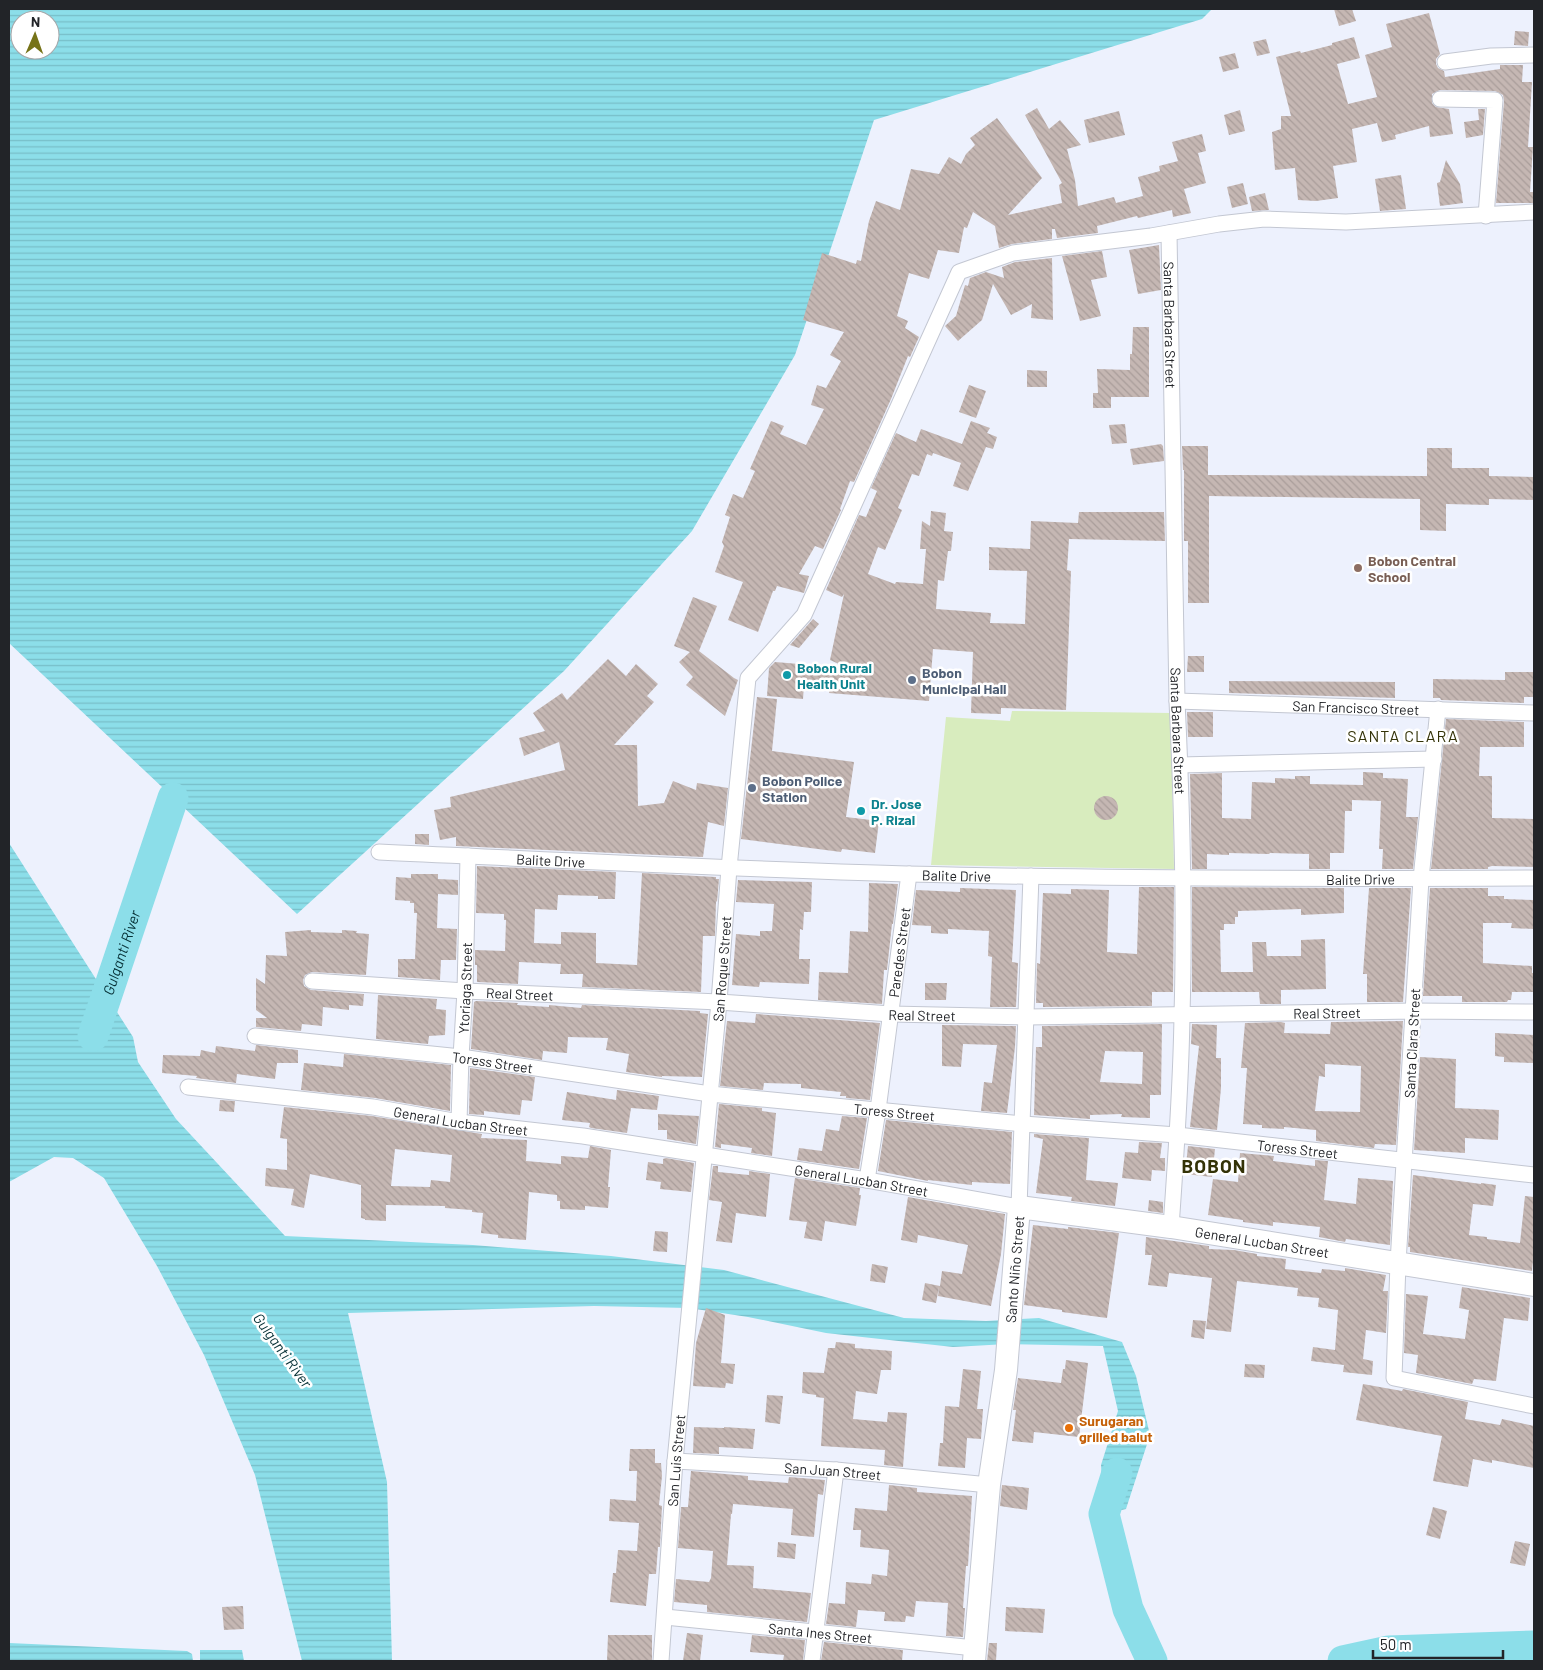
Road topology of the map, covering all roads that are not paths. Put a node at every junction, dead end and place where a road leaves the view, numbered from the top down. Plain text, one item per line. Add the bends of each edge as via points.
1 (1534, 55) edge
2 (1445, 62) dead end
3 (1440, 99) dead end
4 (1534, 212) edge
5 (1486, 216) junction
6 (1169, 233) junction
7 (1177, 700) junction
8 (1438, 709) junction
9 (1534, 713) edge
10 (1434, 759) junction
11 (1180, 765) junction
12 (379, 852) dead end
13 (468, 856) junction
14 (729, 868) junction
15 (909, 874) junction
16 (1032, 876) junction
17 (1183, 878) junction
18 (1534, 878) edge
19 (1422, 879) junction
20 (312, 981) dead end
21 (465, 992) junction
22 (719, 1002) junction
23 (1414, 1012) junction
24 (1534, 1012) edge
25 (891, 1014) junction
26 (1182, 1016) junction
27 (1027, 1017) junction
28 (255, 1036) dead end
29 (461, 1057) junction
30 (188, 1087) dead end
31 (710, 1094) junction
32 (878, 1110) junction
33 (459, 1122) junction
34 (1023, 1124) junction
35 (1177, 1135) junction
36 (704, 1155) junction
37 (1405, 1161) junction
38 (1534, 1175) edge
39 (867, 1180) junction
40 (1019, 1207) junction
41 (1171, 1228) junction
42 (693, 1259) joint
43 (1398, 1263) junction
44 (1534, 1285) edge
45 (1534, 1406) edge
46 (674, 1461) junction
47 (836, 1470) junction
48 (989, 1485) junction
49 (665, 1617) junction
50 (816, 1632) junction
51 (975, 1655) edge
52 (661, 1661) edge
53 (812, 1661) edge

1 - 2 street
3 - 5 street via 1495,100
4 - 5 street
5 - 6 street via 1346,222 1264,219
6 - 7 street, Santa Barbara Street
6 - 14 street, San Roque Street via 1013,253 960,272 804,615 748,678
7 - 8 street, San Francisco Street
7 - 11 street, Santa Barbara Street
8 - 9 street, San Francisco Street
8 - 10 street, Santa Clara Street
10 - 11 street
10 - 19 street, Santa Clara Street
11 - 17 street, Santa Barbara Street
12 - 13 street, Balite Drive
13 - 14 street, Balite Drive
13 - 21 street, Ytoriaga Street
14 - 15 street, Balite Drive
14 - 22 street, San Roque Street
15 - 16 street, Balite Drive
15 - 25 street, Paredes Street
16 - 17 street, Balite Drive
16 - 27 street, Santo Niño Street
17 - 19 street, Balite Drive
17 - 26 street, Santa Barbara Street
18 - 19 street, Balite Drive
19 - 23 street, Santa Clara Street
20 - 21 street, Real Street
21 - 22 street, Real Street
21 - 29 street, Ytoriaga Street
22 - 25 street, Real Street
22 - 31 street, San Roque Street
23 - 24 street, Real Street
23 - 26 street, Real Street
23 - 37 street, Santa Clara Street
25 - 27 street, Real Street
25 - 32 street, Paredes Street
26 - 27 street, Real Street
26 - 35 street, Santa Barbara Street
27 - 34 street, Santo Niño Street
28 - 29 street, Toress Street
29 - 31 street, Toress Street
29 - 33 street, Ytoriaga Street
30 - 33 street, General Lucban Street via 373,1107
31 - 32 street, Toress Street
31 - 36 street, San Roque Street
32 - 34 street, Toress Street
32 - 39 street, Paredes Street
33 - 36 street, General Lucban Street via 583,1136
34 - 35 street, Toress Street
34 - 40 street, Santo Niño Street
35 - 37 street, Toress Street
35 - 41 street, Santa Barbara Street
36 - 39 street, General Lucban Street
36 - 42 street, San Roque Street
37 - 38 street, Toress Street
37 - 43 street, Santa Clara Street
39 - 40 street, General Lucban Street
40 - 41 street, General Lucban Street
40 - 48 street, Santo Niño Street via 1006,1370
41 - 43 street, General Lucban Street
42 - 46 street, San Luis Street
43 - 44 street, General Lucban Street
43 - 45 street, Santa Clara Street via 1394,1378
46 - 47 street, San Juan Street
46 - 49 street, San Luis Street
47 - 48 street, San Juan Street
47 - 50 street
48 - 51 street, Santo Niño Street
49 - 50 street, Santa Ines Street
49 - 52 street, San Luis Street
50 - 51 street, Santa Ines Street
50 - 53 street

